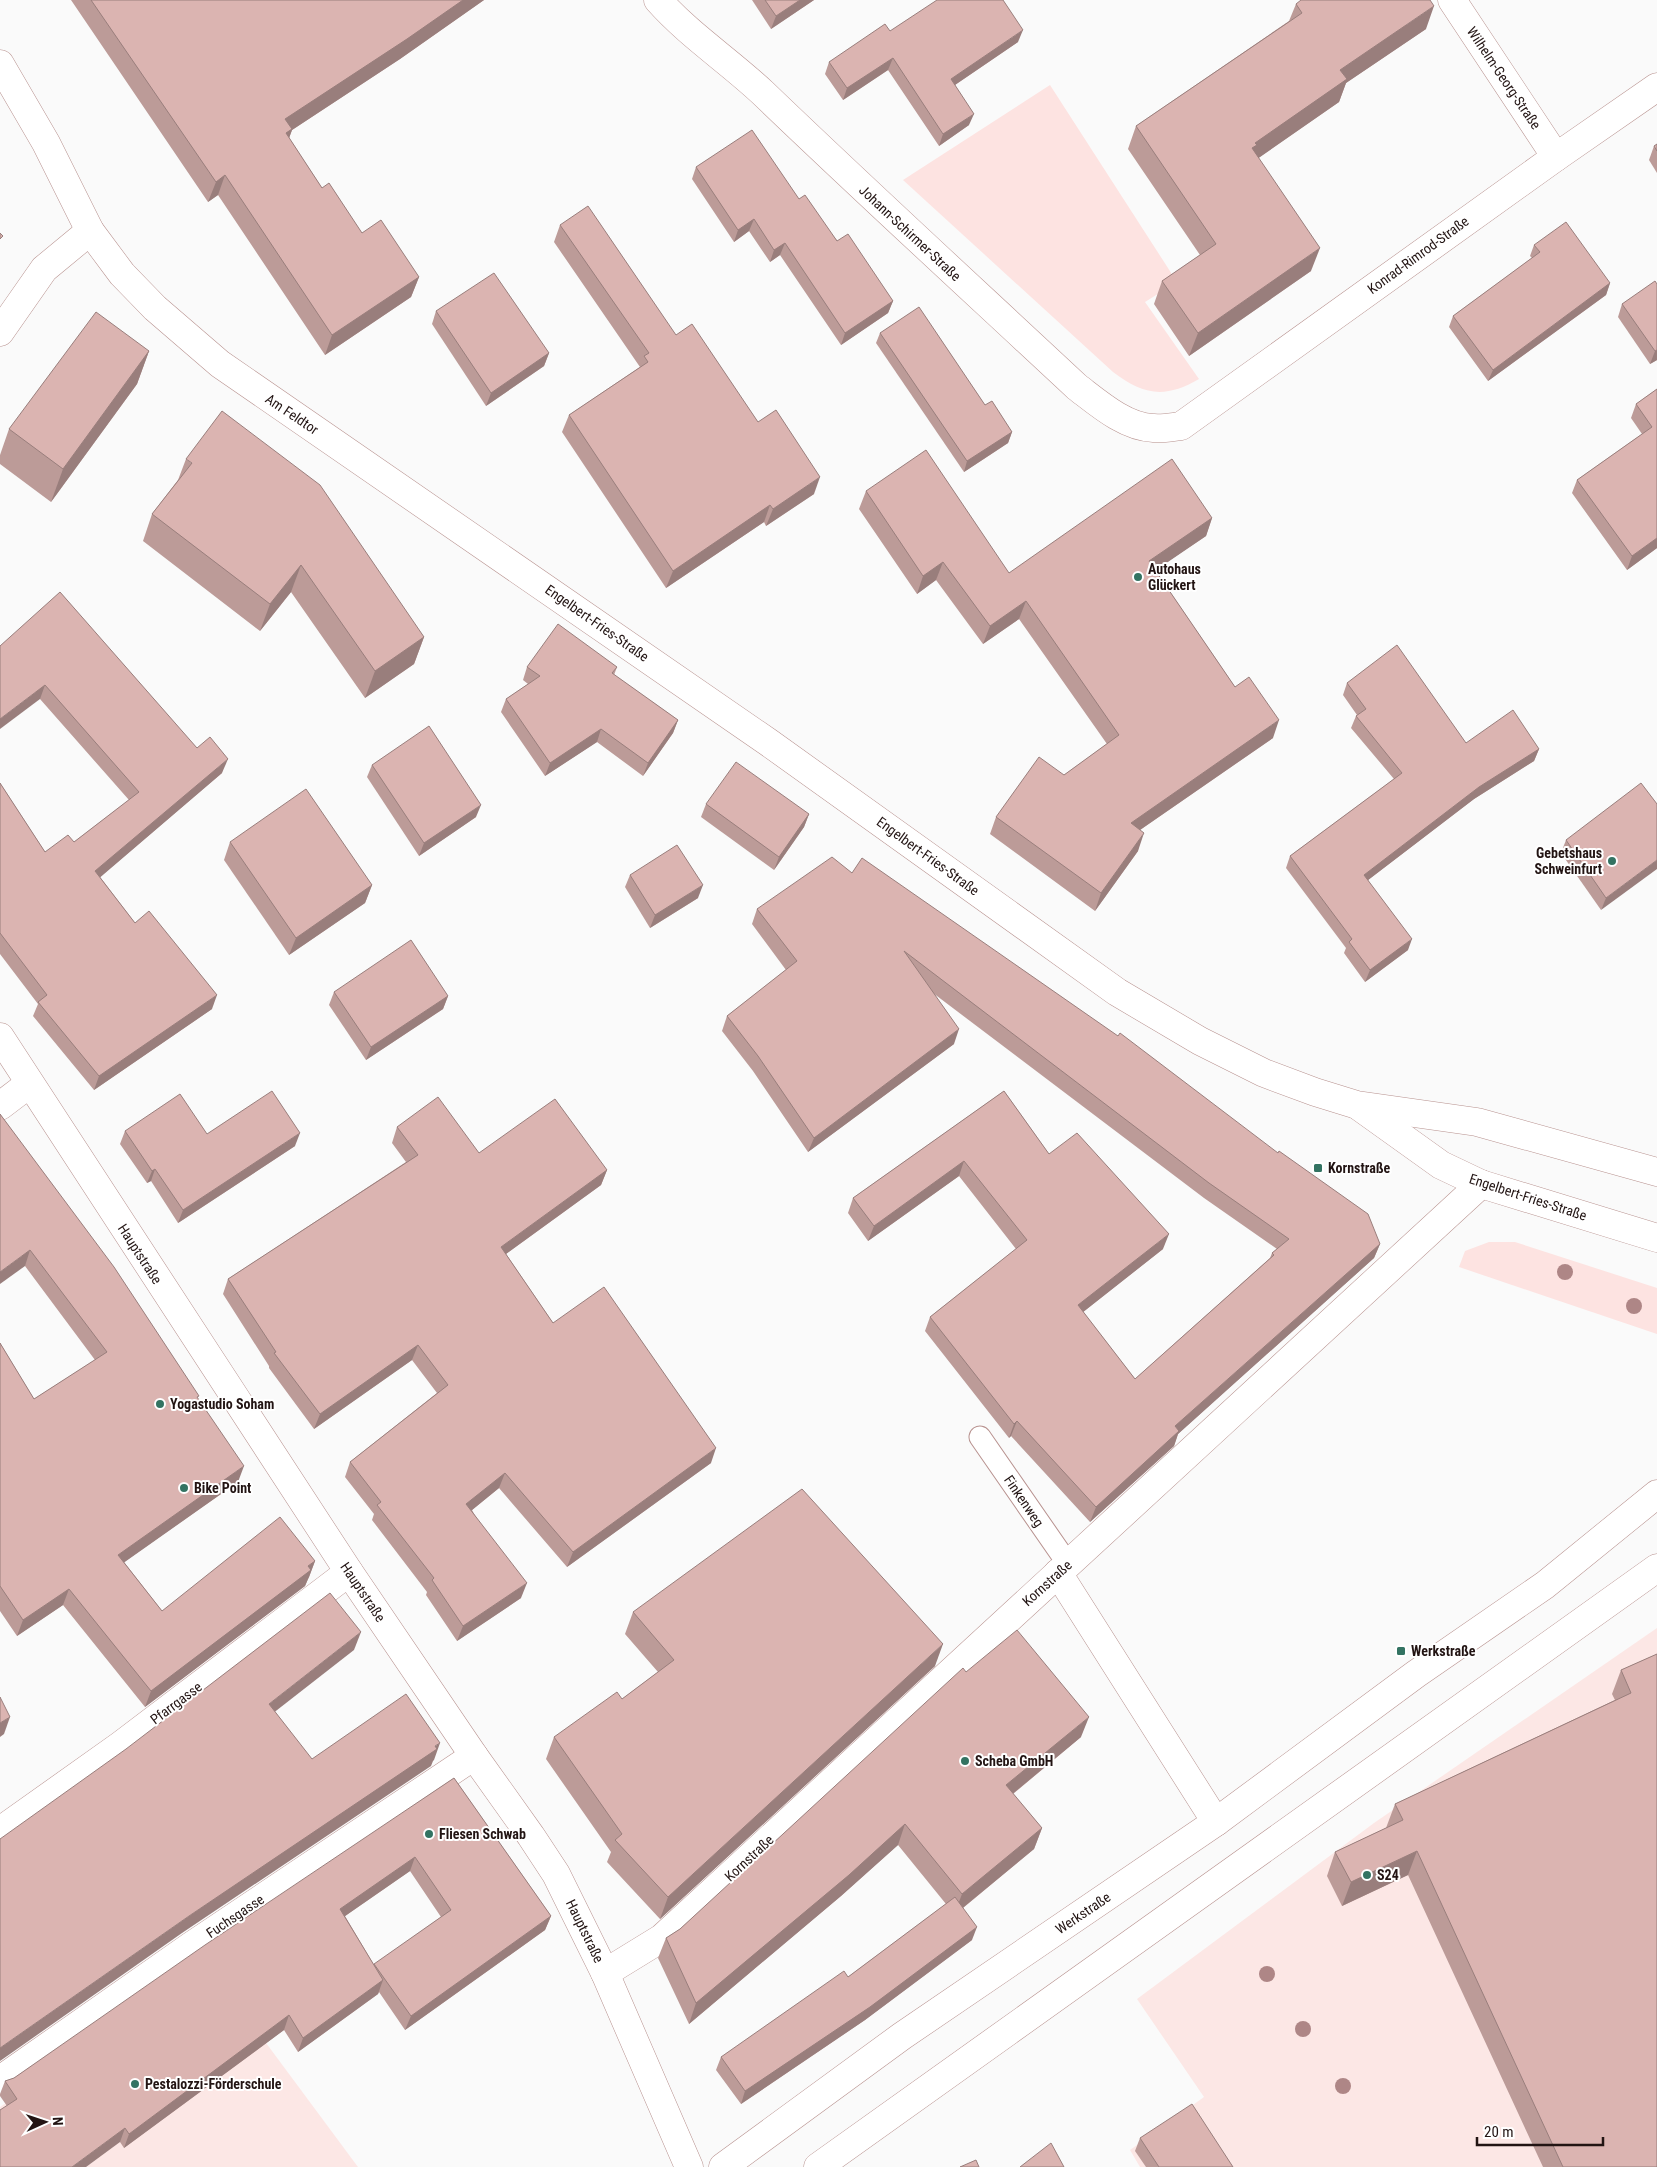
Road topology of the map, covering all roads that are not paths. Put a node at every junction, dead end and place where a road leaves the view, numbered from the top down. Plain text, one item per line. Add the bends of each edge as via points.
1 (658, 0) edge
2 (1452, 0) edge
3 (0, 64) edge
4 (1657, 87) edge
5 (1556, 157) junction
6 (90, 231) junction
7 (0, 332) edge
8 (1181, 426) joint
9 (519, 569) joint
10 (0, 1037) edge
11 (29, 1084) junction
12 (1357, 1105) junction
13 (0, 1106) edge
14 (1657, 1172) edge
15 (1481, 1184) junction
16 (1657, 1238) edge
17 (980, 1437) dead end
18 (1657, 1494) edge
19 (1657, 1568) edge
20 (1063, 1569) junction
21 (349, 1572) junction
22 (474, 1756) junction
23 (1216, 1822) junction
24 (0, 1831) edge
25 (605, 1973) junction
26 (0, 2080) edge
27 (690, 2167) edge
28 (723, 2167) edge
29 (818, 2167) edge

1 - 8 main road, Johann-Schirmer-Straße via 671,15 756,86 1077,387 1127,421 1152,428
2 - 5 main road, Wilhelm-Georg-Straße
3 - 6 main road, Am Feldtor via 46,143
4 - 5 main road, Konrad-Rimrod-Straße
5 - 8 main road, Konrad-Rimrod-Straße
6 - 7 main road via 44,269
6 - 9 main road, Am Feldtor via 122,274 155,308 220,364
9 - 12 main road, Engelbert-Fries-Straße via 828,784 1117,992 1264,1073
10 - 11 main road, Hauptstraße
11 - 13 main road
11 - 21 main road, Hauptstraße
12 - 14 main road, Engelbert-Fries-Straße via 1477,1122
12 - 15 main road, Engelbert-Fries-Straße via 1441,1165
15 - 16 main road, Engelbert-Fries-Straße
15 - 20 main road, Kornstraße
17 - 20 lane, Finkenweg
18 - 23 main road, Werkstraße via 1545,1585 1416,1674
19 - 29 main road
20 - 23 main road
20 - 25 main road, Kornstraße via 662,1938
21 - 22 main road, Hauptstraße
21 - 24 main road, Pfarrgasse via 121,1745
22 - 25 main road, Hauptstraße via 556,1874
22 - 26 main road, Fuchsgasse via 191,1946
23 - 28 main road, Werkstraße via 902,2036
25 - 27 main road, Hauptstraße

